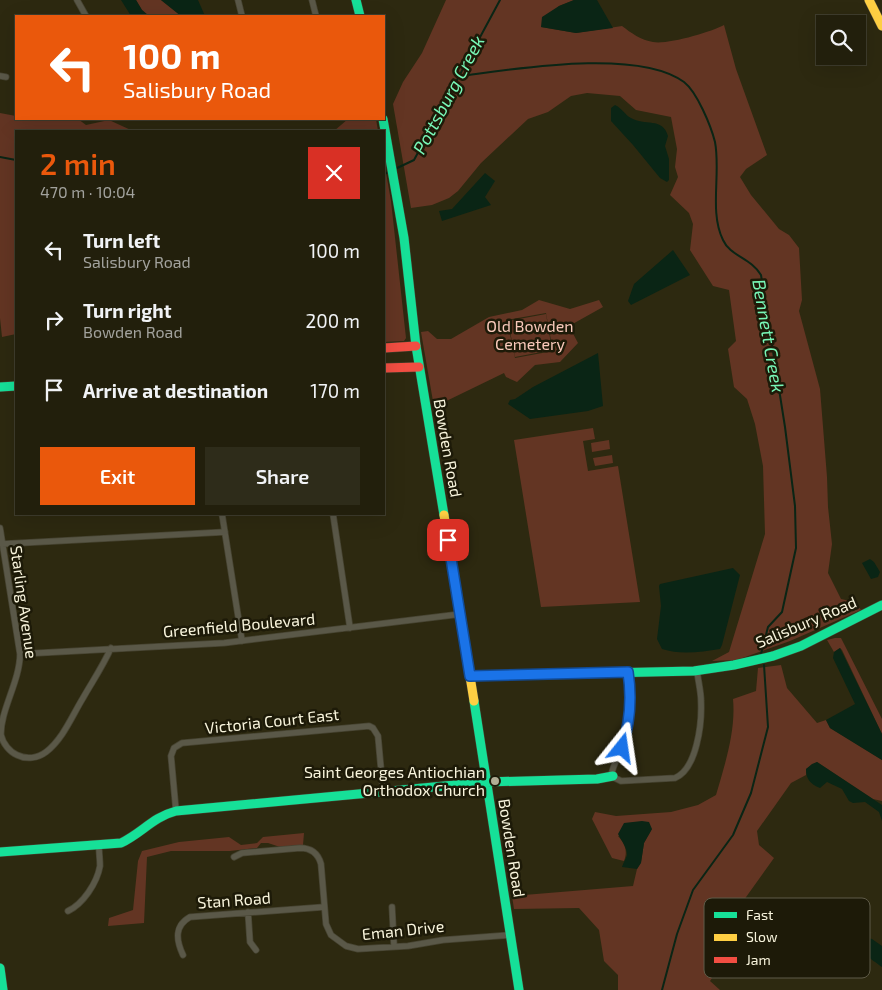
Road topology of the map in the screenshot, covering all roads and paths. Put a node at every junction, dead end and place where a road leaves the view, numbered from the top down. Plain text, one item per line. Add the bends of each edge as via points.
1 (77, 0) edge
2 (238, 0) edge
3 (312, 0) edge
4 (356, 0) edge
5 (869, 0) edge
6 (85, 15) edge
7 (242, 15) edge
8 (316, 15) edge
9 (360, 15) edge
10 (882, 26) edge
11 (383, 120) edge
12 (416, 346) junction
13 (385, 348) edge
14 (419, 367) junction
15 (385, 368) edge
16 (15, 386) edge
17 (0, 387) edge
18 (222, 515) edge
19 (333, 515) edge
20 (0, 528) edge
21 (225, 532) junction
22 (2, 544) junction
23 (882, 606) edge
24 (461, 614) junction
25 (350, 628) junction
26 (242, 641) junction
27 (111, 648) junction
28 (20, 654) junction
29 (697, 670) junction
30 (628, 672) junction
31 (470, 676) junction
32 (1, 736) edge
33 (613, 776) junction
34 (487, 782) junction
35 (383, 791) junction
36 (176, 811) junction
37 (99, 846) junction
38 (0, 852) edge
39 (234, 857) dead end
40 (324, 907) junction
41 (392, 907) dead end
42 (68, 911) dead end
43 (248, 912) junction
44 (511, 935) junction
45 (394, 946) junction
46 (256, 950) dead end
47 (183, 955) dead end
48 (0, 968) edge
49 (4, 990) edge
50 (519, 990) edge

1 - 6 street
2 - 7 street
3 - 8 street
4 - 9 street
5 - 10 street
11 - 12 street, Bowden Road via 399,209
12 - 13 street
12 - 14 street, Bowden Road
14 - 15 street
14 - 24 street, Bowden Road
16 - 17 street
18 - 21 street
19 - 25 street
20 - 22 street, Starling Avenue
21 - 22 street
21 - 26 street
22 - 28 street, Starling Avenue
23 - 29 street, Salisbury Road via 775,655 738,665
24 - 25 street, Greenfield Boulevard
24 - 31 street, Bowden Road
25 - 26 street, Greenfield Boulevard
26 - 27 street, Greenfield Boulevard
27 - 28 street, Greenfield Boulevard
27 - 32 street via 62,733 48,750 36,757 20,757 10,750
28 - 32 street, Starling Avenue via 0,728
29 - 30 street, Salisbury Road
29 - 33 street via 702,704 698,742 687,770 675,778 621,782
30 - 31 street, Salisbury Road
30 - 33 street via 628,723 622,748 613,766
31 - 34 street, Bowden Road
33 - 34 street
34 - 35 street
34 - 44 street, Bowden Road
35 - 36 street
35 - 36 street, Victoria Court East via 378,736 374,728 364,726 182,743 176,745 171,756
36 - 37 street via 152,820 127,841
37 - 38 street
37 - 42 street via 100,866 95,880 78,907
39 - 40 street, Eman Drive via 242,853 300,848 313,851 321,864
40 - 43 street, Stan Road
40 - 45 street, Eman Drive via 328,930 340,943 358,949
41 - 45 street
43 - 46 street via 250,942
43 - 47 street, Stan Road via 184,920 177,937
44 - 45 street, Eman Drive
44 - 50 street, Bowden Road
48 - 49 street

